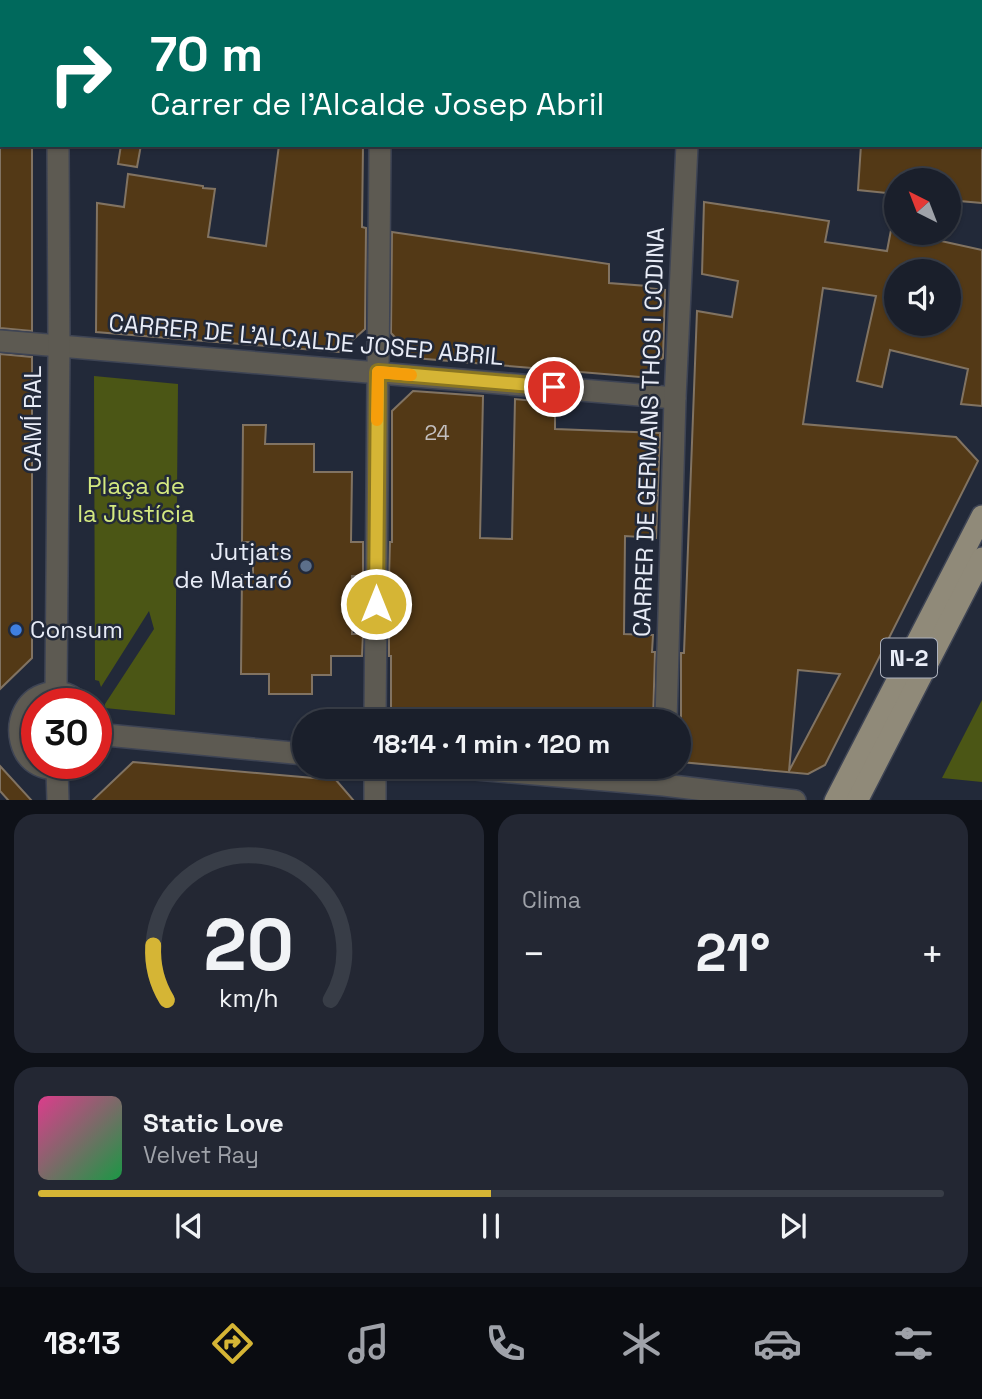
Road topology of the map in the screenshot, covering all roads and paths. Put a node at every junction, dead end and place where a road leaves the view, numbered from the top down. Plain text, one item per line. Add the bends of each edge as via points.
1 (58, 147) edge
2 (380, 147) edge
3 (687, 147) edge
4 (0, 341) edge
5 (59, 346) junction
6 (378, 372) junction
7 (675, 398) junction
8 (982, 516) edge
9 (982, 558) edge
10 (56, 688) edge
11 (375, 709) edge
12 (666, 709) edge
13 (21, 710) edge
14 (8, 725) edge
15 (112, 736) edge
16 (21, 748) edge
17 (292, 753) edge
18 (63, 779) edge
19 (375, 779) edge
20 (680, 779) edge
21 (58, 800) edge
22 (375, 800) edge
23 (795, 800) edge
24 (835, 800) edge
25 (857, 800) edge

1 - 5 street, CAMÍ RAL
2 - 6 street
3 - 7 street, CARRER DE GERMANS THOS I CODINA
4 - 5 street, CARRER DE L'ALCALDE JOSEP ABRIL
5 - 6 street, CARRER DE L'ALCALDE JOSEP ABRIL
5 - 10 street, CAMÍ RAL
6 - 7 street, CARRER DE L'ALCALDE JOSEP ABRIL
6 - 11 street
7 - 12 street, CARRER DE GERMANS THOS I CODINA
8 - 24 main road, N-2
9 - 25 main road, N-2
13 - 14 street
14 - 16 street
15 - 17 street
18 - 21 street
19 - 22 street
20 - 23 street

